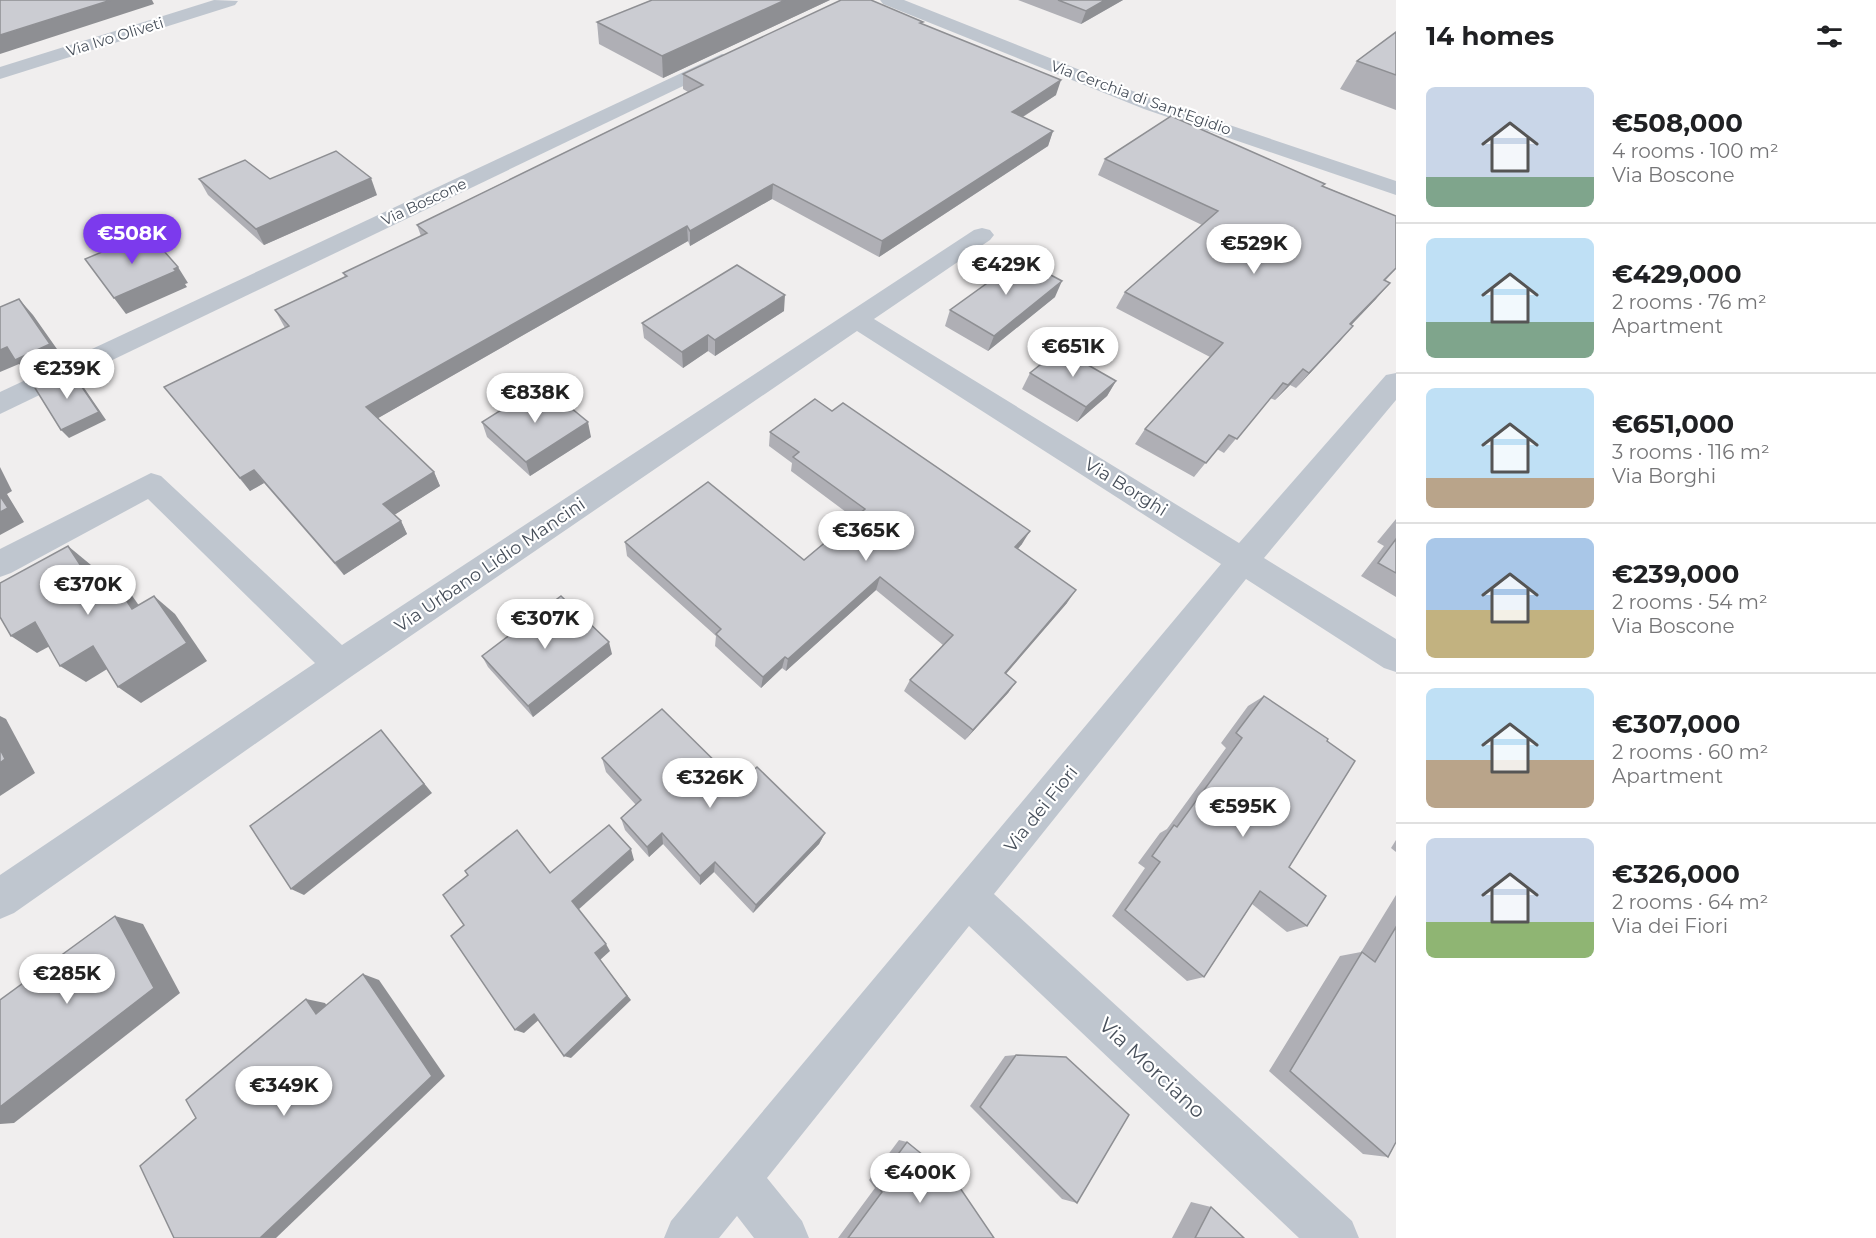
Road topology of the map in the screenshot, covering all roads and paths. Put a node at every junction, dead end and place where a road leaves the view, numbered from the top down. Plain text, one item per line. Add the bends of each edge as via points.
1 (890, 0) edge
2 (228, 1) edge
3 (741, 51) edge
4 (0, 73) edge
5 (1396, 188) edge
6 (982, 235) dead end
7 (856, 319) junction
8 (1396, 382) edge
9 (0, 404) edge
10 (1243, 560) junction
11 (0, 564) edge
12 (1396, 657) edge
13 (340, 665) junction
14 (969, 898) junction
15 (0, 899) edge
16 (737, 1179) junction
17 (688, 1238) edge
18 (785, 1238) edge
19 (1335, 1238) edge

1 - 5 street, Via Cerchia di Sant'Egidio via 1151,105
2 - 4 street, Via Ivo Oliveti
3 - 9 street, Via Boscone
6 - 7 street, Via Urbano Lidio Mancini
7 - 10 street, Via Borghi
7 - 13 street, Via Urbano Lidio Mancini
8 - 10 street, Via dei Fiori
10 - 12 street, Via Borghi
10 - 14 street, Via dei Fiori
11 - 13 street via 151,484
13 - 15 street, Via Urbano Lidio Mancini
14 - 16 street, Via dei Fiori
14 - 19 street, Via Morciano
16 - 17 street, Via dei Fiori
16 - 18 street

